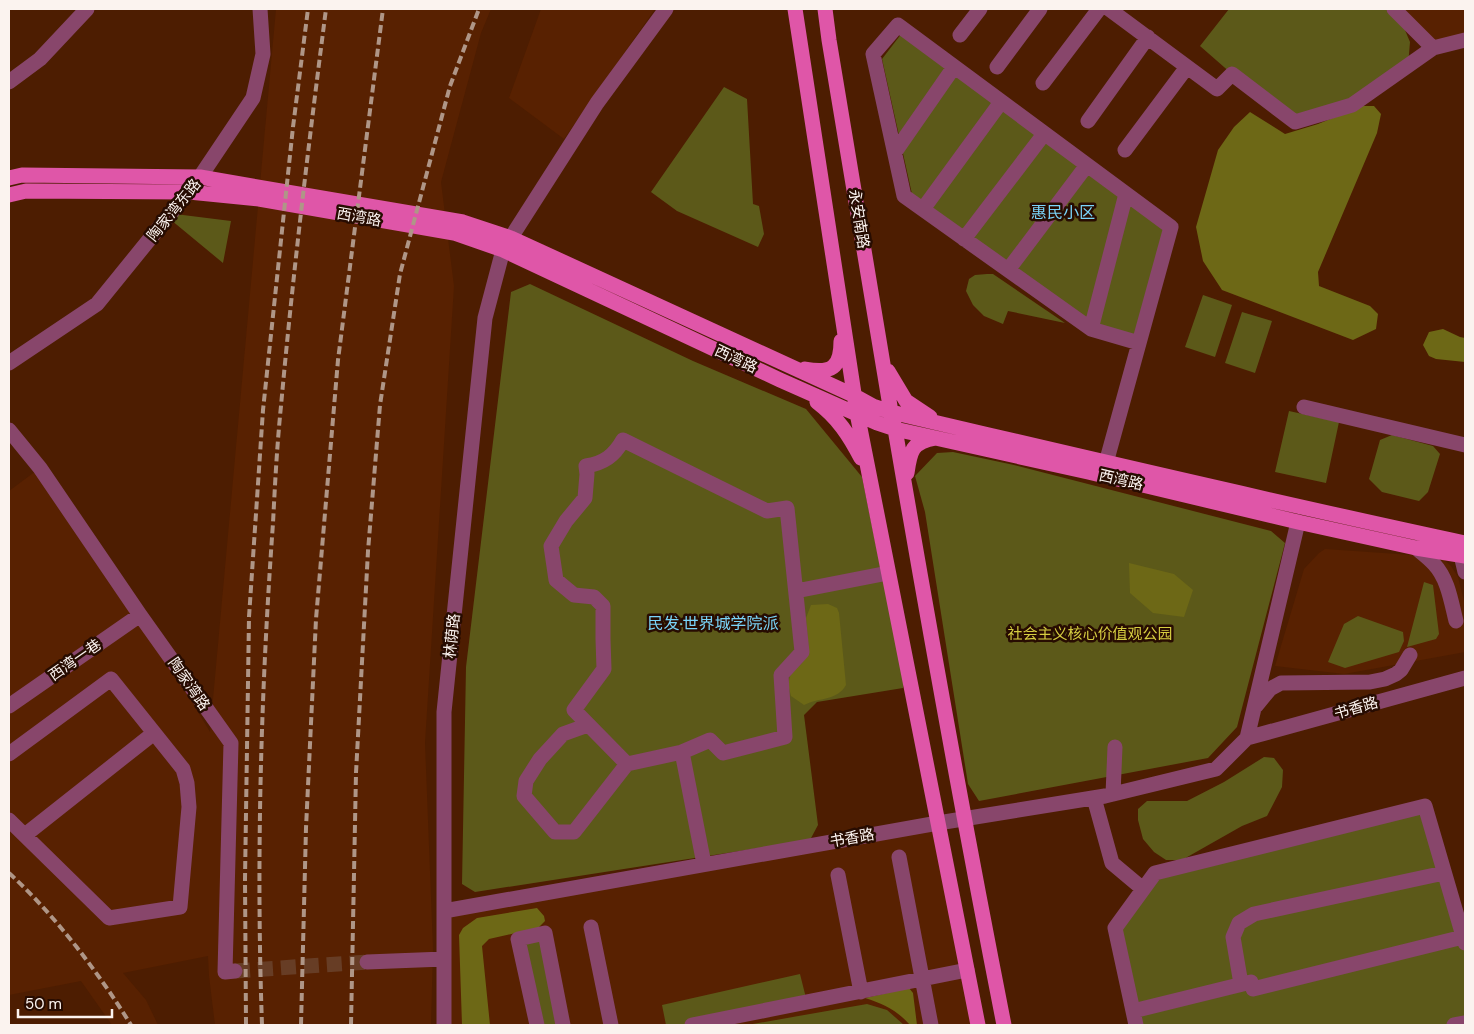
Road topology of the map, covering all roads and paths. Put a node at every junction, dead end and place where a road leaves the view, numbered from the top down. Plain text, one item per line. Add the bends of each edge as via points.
1 (87, 9) edge
2 (260, 9) edge
3 (666, 9) edge
4 (795, 9) edge
5 (825, 9) edge
6 (980, 9) edge
7 (1040, 9) edge
8 (1099, 9) edge
9 (1109, 9) edge
10 (1394, 9) edge
11 (960, 35) dead end
12 (1148, 37) junction
13 (1465, 40) edge
14 (1433, 48) junction
15 (954, 67) junction
16 (998, 67) dead end
17 (1187, 67) junction
18 (9, 82) edge
19 (1043, 84) dead end
20 (1001, 102) junction
21 (1088, 121) dead end
22 (1044, 134) junction
23 (1125, 150) dead end
24 (895, 152) junction
25 (1087, 165) junction
26 (200, 177) junction
27 (9, 178) edge
28 (189, 192) junction
29 (1126, 194) junction
30 (9, 195) edge
31 (922, 210) junction
32 (964, 239) junction
33 (507, 244) junction
34 (1008, 270) junction
35 (842, 317) junction
36 (1091, 329) junction
37 (1139, 343) junction
38 (882, 360) junction
39 (9, 363) edge
40 (786, 364) junction
41 (798, 388) junction
42 (854, 395) junction
43 (1304, 407) dead end
44 (890, 412) junction
45 (857, 413) junction
46 (895, 429) junction
47 (9, 430) edge
48 (938, 431) junction
49 (1465, 445) edge
50 (1106, 463) junction
51 (868, 472) junction
52 (905, 486) junction
53 (1298, 522) junction
54 (1416, 548) junction
55 (1462, 552) edge
56 (1465, 572) edge
57 (888, 573) junction
58 (1445, 581) junction
59 (796, 591) junction
60 (140, 615) junction
61 (1456, 620) dead end
62 (1410, 655) dead end
63 (1265, 660) junction
64 (1465, 678) edge
65 (1282, 683) junction
66 (9, 706) edge
67 (1254, 710) junction
68 (588, 725) junction
69 (154, 733) junction
70 (1247, 738) junction
71 (1115, 747) dead end
72 (682, 752) junction
73 (9, 754) edge
74 (627, 764) junction
75 (1113, 794) junction
76 (1094, 798) junction
77 (964, 818) junction
78 (9, 820) edge
79 (938, 823) junction
80 (25, 836) junction
81 (899, 857) dead end
82 (704, 864) junction
83 (1444, 873) junction
84 (838, 875) dead end
85 (1143, 889) junction
86 (444, 911) junction
87 (591, 927) dead end
88 (1464, 940) edge
89 (444, 960) junction
90 (367, 962) tunnel mouth
91 (967, 970) junction
92 (235, 971) dead end
93 (922, 979) junction
94 (1241, 984) junction
95 (860, 992) junction
96 (1134, 1018) edge
97 (1465, 1023) edge
98 (444, 1025) edge
99 (537, 1025) edge
100 (563, 1025) edge
101 (610, 1025) edge
102 (692, 1025) edge
103 (931, 1025) edge
104 (978, 1025) edge
105 (1004, 1025) edge
106 (1454, 1025) edge

1 - 18 street via 40,59
2 - 26 street, 陶家湾东路 via 263,54 253,98
3 - 33 street, 林荫路 via 597,103
4 - 35 main road
5 - 38 main road, 永安南路
6 - 11 street
7 - 16 street
8 - 19 street
9 - 12 street
10 - 14 street
12 - 17 street
12 - 21 street
13 - 14 street
14 - 17 street via 1352,105 1295,122 1232,74 1217,89
15 - 20 street
15 - 24 street
15 - 24 street via 898,25 873,54
17 - 23 street
20 - 22 street
20 - 31 street
22 - 25 street
22 - 32 street
24 - 31 street via 904,196
25 - 29 street
25 - 34 street
26 - 27 main road, 西湾路 via 22,175
26 - 28 street, 陶家湾东路
26 - 33 main road, 西湾路 via 463,222
28 - 30 main road, 西湾路 via 26,191
28 - 33 main road, 西湾路 via 259,198
28 - 39 street, 陶家湾东路 via 96,304
29 - 36 street
29 - 37 street via 1171,227
31 - 32 street
32 - 34 street
33 - 40 main road, 西湾路
33 - 41 main road, 西湾路
33 - 86 street, 林荫路 via 485,318 444,712
34 - 36 street
35 - 40 main road via 841,354 835,366 825,371
35 - 42 main road
36 - 37 street
37 - 50 street
38 - 44 main road, 永安南路
38 - 48 main road via 906,401
40 - 42 main road, 西湾路
41 - 45 main road, 西湾路
41 - 51 main road via 831,412 844,428
42 - 44 main road, 西湾路
42 - 45 main road
43 - 49 street
44 - 46 main road, 永安南路
44 - 48 main road, 西湾路
45 - 46 main road, 西湾路
45 - 51 main road
46 - 48 main road, 西湾路
46 - 52 main road, 永安南路
47 - 60 street, 陶家湾路 via 40,468
48 - 50 main road, 西湾路
48 - 52 main road via 915,446 909,454
48 - 53 main road, 西湾路 via 1088,472
50 - 55 main road, 西湾路 via 1305,509
51 - 57 main road
52 - 77 main road, 永安南路
53 - 54 main road, 西湾路
53 - 63 street
54 - 55 main road, 西湾路
54 - 58 street via 1433,562
55 - 56 street
55 - 58 street via 1446,573
57 - 59 street
57 - 79 main road
58 - 61 street
59 - 68 street via 787,508 767,511 623,440 617,451 606,459 586,466 585,498 551,546 556,580 574,596 594,597 603,606 604,669 574,710
59 - 72 street via 802,652 781,675 785,737 723,753 710,740
60 - 66 street, 西湾一巷
60 - 92 street, 陶家湾路 via 231,744 225,972
62 - 65 street via 1401,670 1385,679
63 - 65 street via 1266,667
63 - 67 street
64 - 70 street, 书香路
65 - 67 street via 1270,690
67 - 70 street
68 - 74 street
68 - 74 street via 563,734 540,759 526,781 524,796 555,832 574,832
69 - 73 street via 111,679
69 - 80 street
69 - 80 street via 183,769 187,783 189,807 180,907 109,918
70 - 75 street, 书香路 via 1216,769
71 - 75 street
72 - 74 street
72 - 82 street
75 - 76 street, 书香路
76 - 77 street, 书香路
76 - 85 street via 1112,863
77 - 79 street, 书香路
77 - 105 main road, 永安南路
78 - 80 street
79 - 82 street, 书香路
79 - 91 main road
81 - 93 street
82 - 86 street, 书香路
83 - 85 street via 1425,806 1155,873
83 - 88 street
83 - 94 street via 1254,914 1239,923 1233,937
84 - 95 street
85 - 96 street via 1115,928
86 - 89 street, 林荫路
87 - 101 street
88 - 94 street via 1253,989 1251,982
89 - 90 street
89 - 98 street, 林荫路
91 - 93 street
91 - 104 main road
93 - 95 street
93 - 103 street
94 - 96 street
95 - 102 street
97 - 106 street
99 - 100 street via 518,939 545,933

